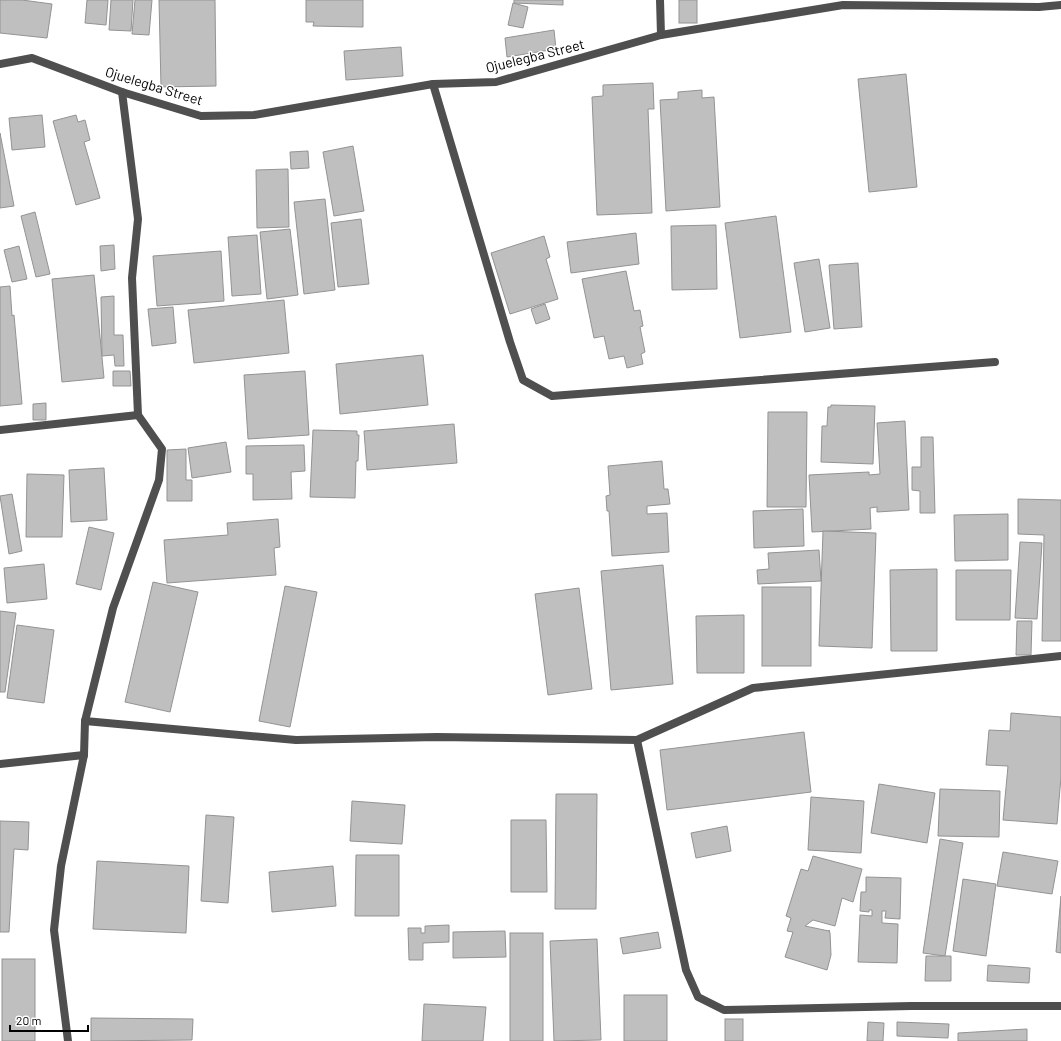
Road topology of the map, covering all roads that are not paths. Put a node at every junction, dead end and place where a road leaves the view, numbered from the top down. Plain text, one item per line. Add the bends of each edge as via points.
1 (660, 0) edge
2 (1039, 4) edge
3 (1061, 5) edge
4 (661, 35) junction
5 (0, 64) edge
6 (433, 84) junction
7 (122, 92) junction
8 (995, 362) dead end
9 (138, 415) junction
10 (0, 430) edge
11 (1061, 656) edge
12 (85, 721) junction
13 (637, 740) junction
14 (84, 755) junction
15 (0, 764) edge
16 (1061, 1006) edge
17 (68, 1041) edge

1 - 4 street
2 - 3 street, Ojuelegba Street
2 - 4 street, Ojuelegba Street via 843,5
4 - 6 street, Ojuelegba Street via 496,82
5 - 7 street, Ojuelegba Street via 32,58
6 - 7 street, Ojuelegba Street via 254,115 201,116
6 - 8 street via 523,380 552,396
7 - 9 street via 138,219 132,278
9 - 10 street
9 - 12 street via 162,449 159,480 113,608
11 - 13 street via 753,688
12 - 13 street via 296,740 437,737
12 - 14 street
13 - 16 street via 686,970 698,997 724,1010
14 - 15 street
14 - 17 street via 61,866 54,930

